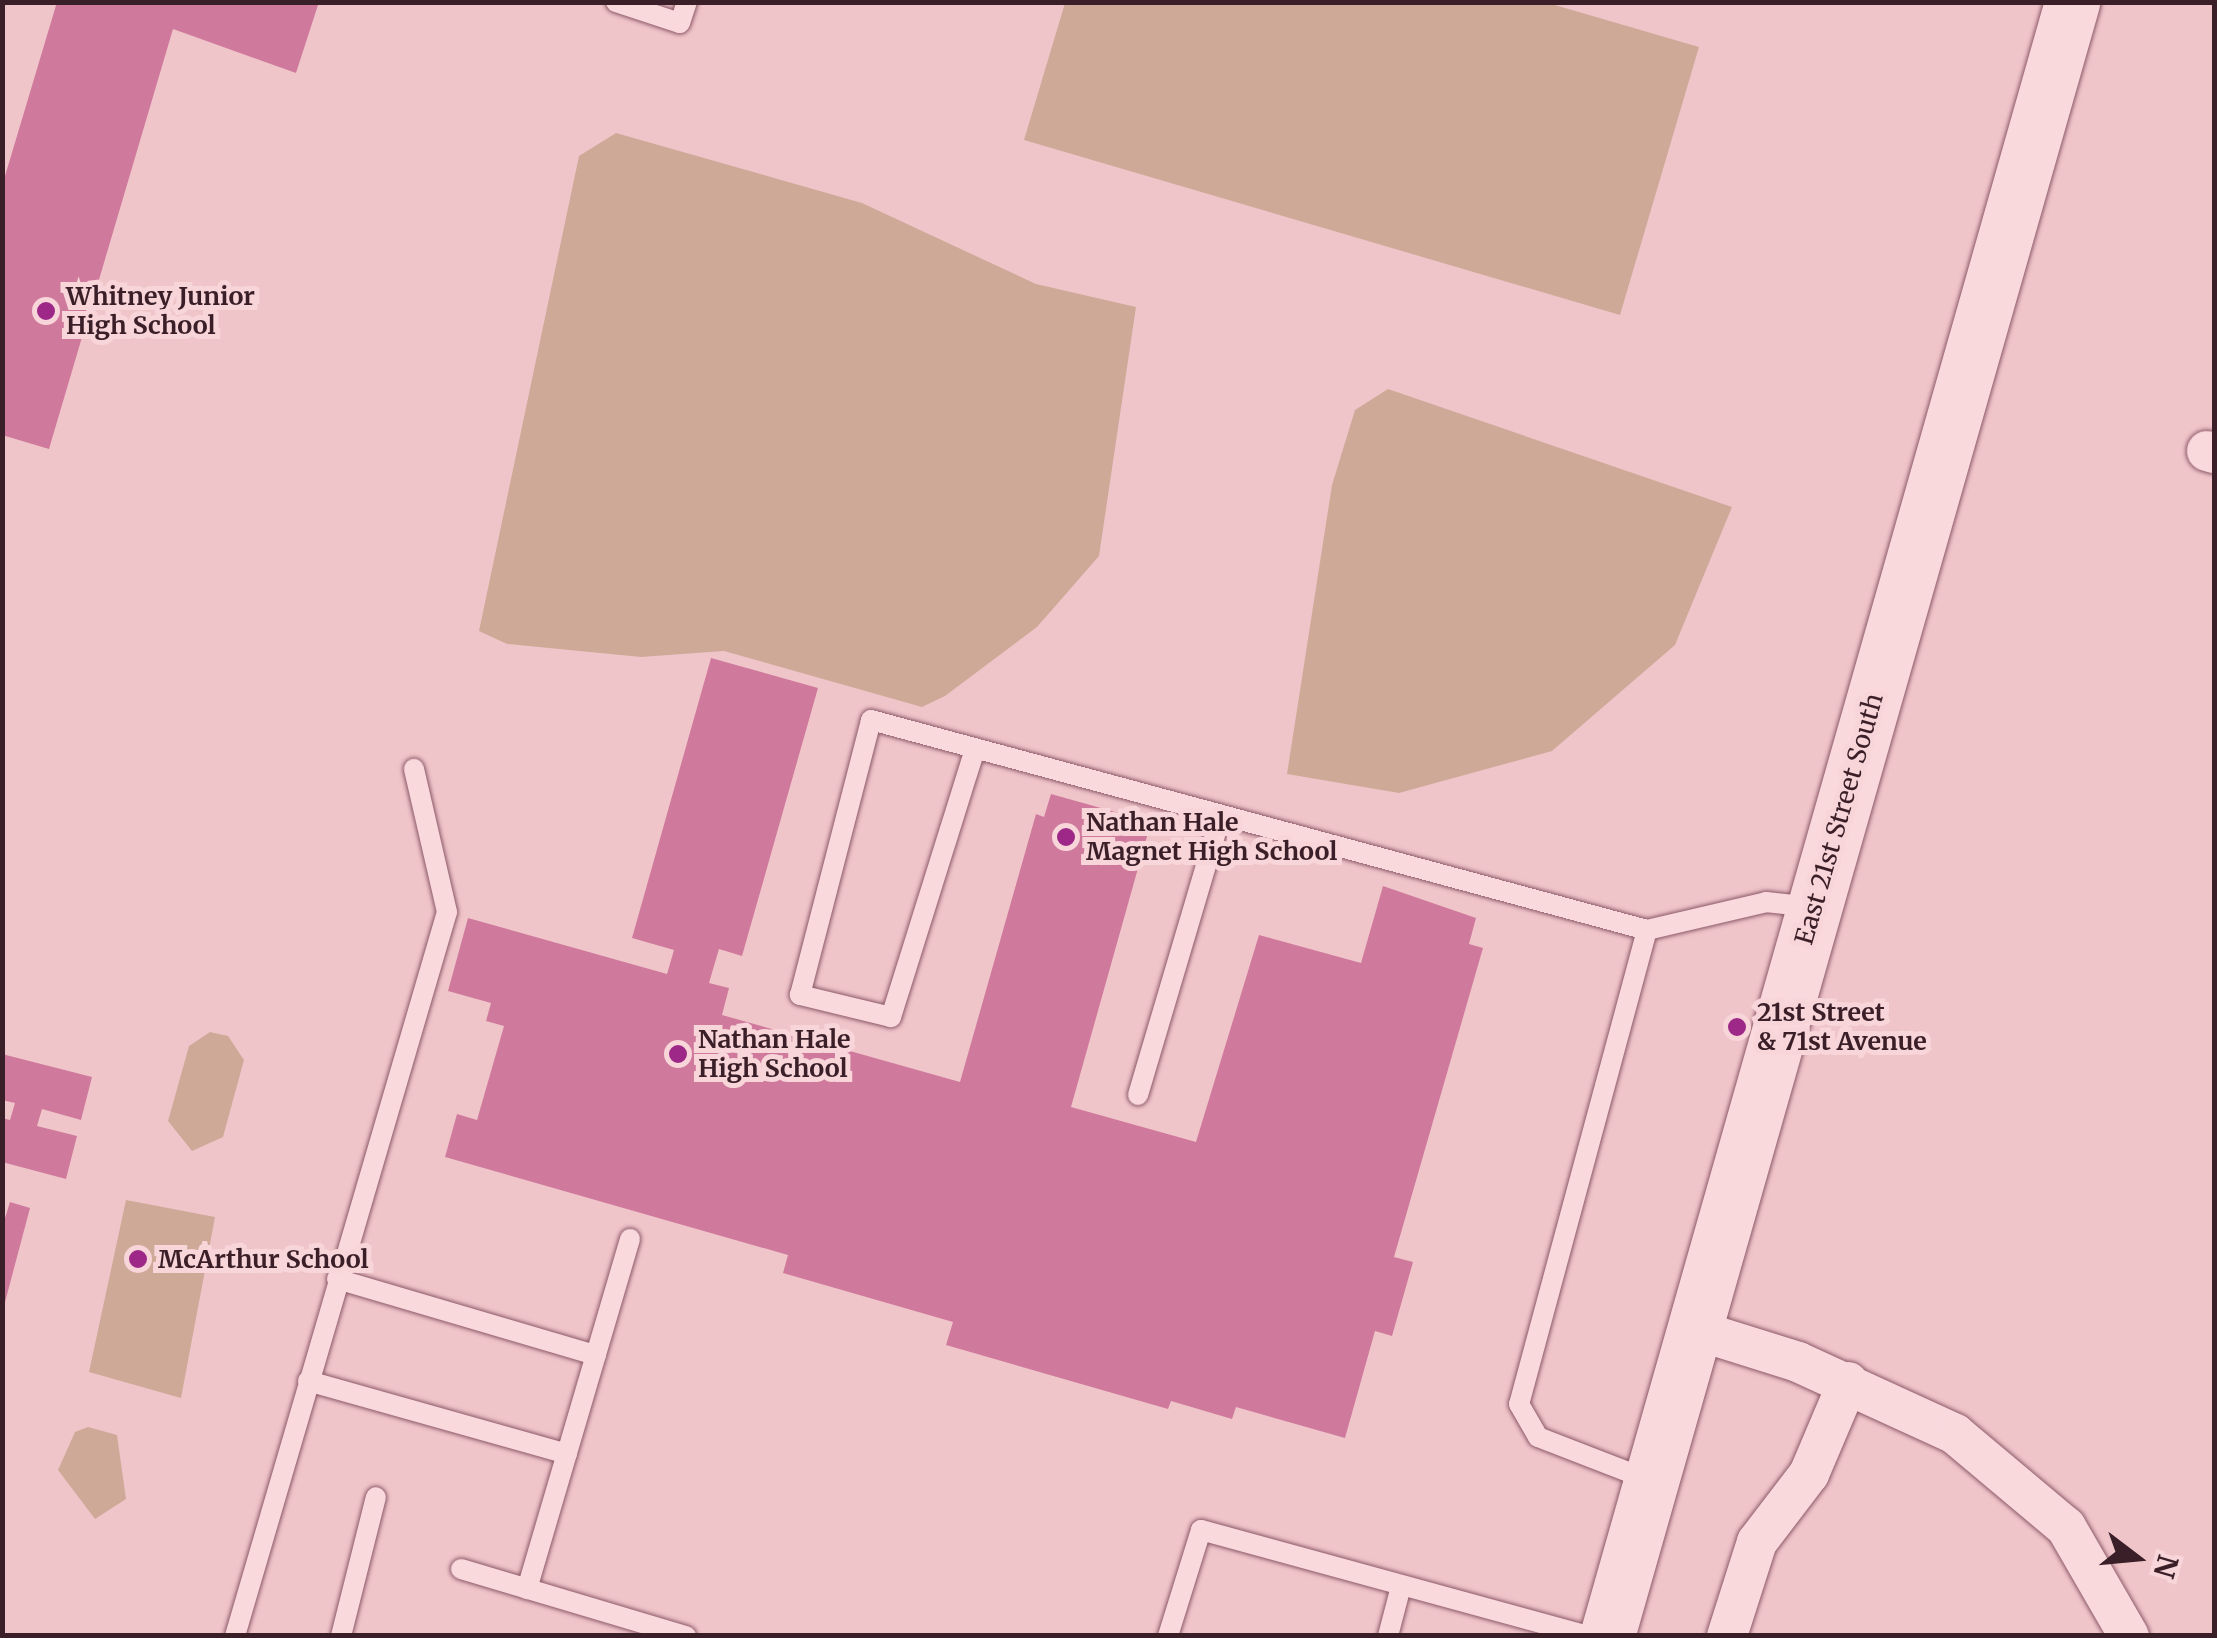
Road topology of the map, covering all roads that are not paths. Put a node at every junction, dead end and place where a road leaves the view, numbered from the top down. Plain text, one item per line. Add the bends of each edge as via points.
1 (616, 2) edge
2 (687, 2) edge
3 (2072, 2) edge
4 (974, 749) junction
5 (414, 768) dead end
6 (1220, 818) junction
7 (1814, 907) junction
8 (1648, 930) junction
9 (1138, 1095) dead end
10 (630, 1239) dead end
11 (337, 1279) junction
12 (1692, 1329) junction
13 (596, 1355) junction
14 (308, 1381) junction
15 (1848, 1382) junction
16 (567, 1454) junction
17 (1650, 1481) junction
18 (376, 1498) dead end
19 (461, 1568) dead end
20 (1401, 1586) junction
21 (527, 1589) junction
22 (234, 1636) edge
23 (340, 1636) edge
24 (686, 1636) edge
25 (1168, 1636) edge
26 (1388, 1636) edge
27 (1588, 1636) edge
28 (1607, 1636) edge
29 (1728, 1636) edge
30 (2130, 1636) edge

1 - 2 lane via 680,23
3 - 7 main road, East 21st Street South
4 - 4 lane via 871,720 800,995 891,1017
4 - 6 lane
5 - 11 lane via 448,912
6 - 8 lane
6 - 9 lane
7 - 8 lane via 1766,902
7 - 12 main road, East 21st Street South
8 - 17 lane via 1519,1404 1538,1436
10 - 13 lane
11 - 13 lane
11 - 14 lane
12 - 15 street
12 - 17 main road, East 21st Street South
13 - 16 lane
14 - 16 lane
14 - 22 lane
15 - 29 street via 1810,1474 1757,1542
15 - 30 street via 1955,1434 2038,1496 2094,1567
16 - 21 lane
17 - 28 main road, East 21st Street South
18 - 23 lane
19 - 21 lane
20 - 25 lane via 1200,1530
20 - 26 lane
20 - 27 lane
21 - 24 lane

